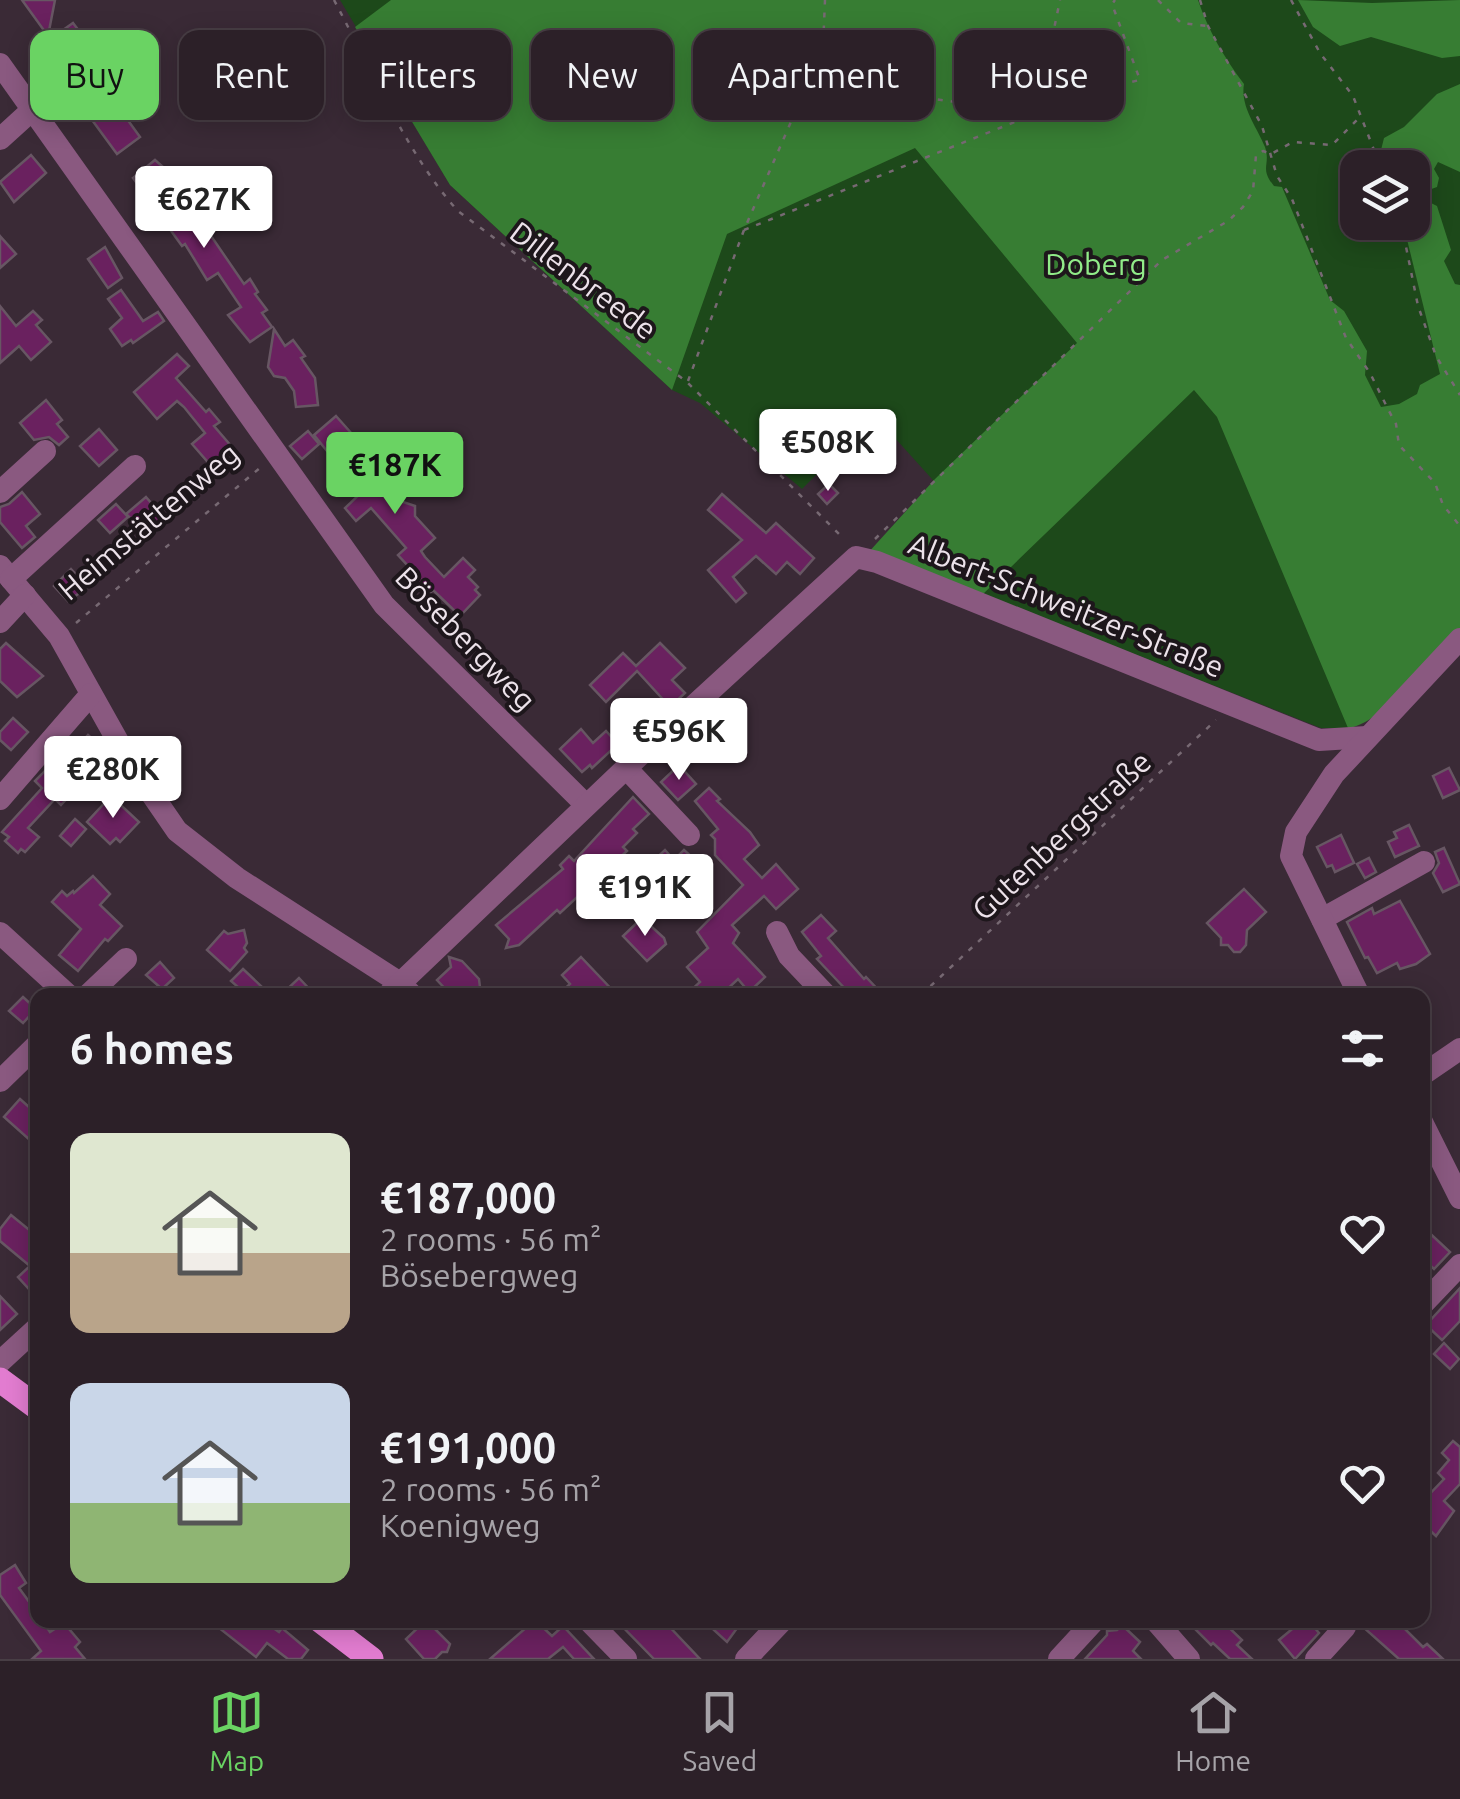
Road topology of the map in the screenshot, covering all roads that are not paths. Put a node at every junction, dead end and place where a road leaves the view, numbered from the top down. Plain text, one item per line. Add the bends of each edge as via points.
1 (0, 64) edge
2 (30, 107) edge
3 (30, 112) edge
4 (39, 120) edge
5 (0, 138) edge
6 (45, 451) dead end
7 (135, 466) dead end
8 (0, 492) edge
9 (12, 580) edge
10 (0, 622) edge
11 (1460, 639) edge
12 (91, 694) junction
13 (1367, 737) junction
14 (1319, 740) junction
15 (626, 768) junction
16 (1334, 774) junction
17 (0, 799) edge
18 (586, 806) junction
19 (690, 836) dead end
20 (1424, 862) dead end
21 (1322, 919) junction
22 (777, 932) dead end
23 (0, 933) edge
24 (126, 959) dead end
25 (60, 988) edge
26 (95, 988) edge
27 (396, 988) edge
28 (403, 988) edge
29 (820, 988) edge
30 (1356, 988) edge
31 (1460, 1049) edge
32 (30, 1052) edge
33 (1430, 1070) edge
34 (0, 1081) edge
35 (1430, 1138) edge
36 (1460, 1198) edge
37 (1460, 1265) edge
38 (1430, 1296) edge
39 (30, 1334) edge
40 (0, 1362) edge
41 (0, 1380) edge
42 (30, 1402) edge
43 (330, 1628) edge
44 (596, 1628) edge
45 (775, 1628) edge
46 (1088, 1628) edge
47 (1162, 1628) edge
48 (1343, 1628) edge
49 (371, 1659) edge
50 (626, 1659) edge
51 (746, 1659) edge
52 (1059, 1659) edge
53 (1189, 1659) edge
54 (1316, 1659) edge

1 - 2 street, Bösebergweg
3 - 5 street
4 - 18 street, Bösebergweg via 384,605
6 - 8 street
7 - 9 street
9 - 10 street
9 - 12 street via 59,636
11 - 13 street
12 - 17 street
12 - 27 street via 187,841
13 - 14 street, Albert-Schweitzer-Straße
13 - 16 street
14 - 15 street, Albert-Schweitzer-Straße via 856,557
14 - 16 street
15 - 18 street
15 - 19 street
16 - 21 street via 1296,832 1291,856
18 - 28 street
20 - 21 street
21 - 30 street
22 - 29 street
23 - 25 street
24 - 26 street
31 - 33 street
32 - 34 street
35 - 36 street
37 - 38 street
39 - 40 street
41 - 42 main road
43 - 49 main road
44 - 50 street
45 - 51 street
46 - 52 street
47 - 53 street
48 - 54 street

